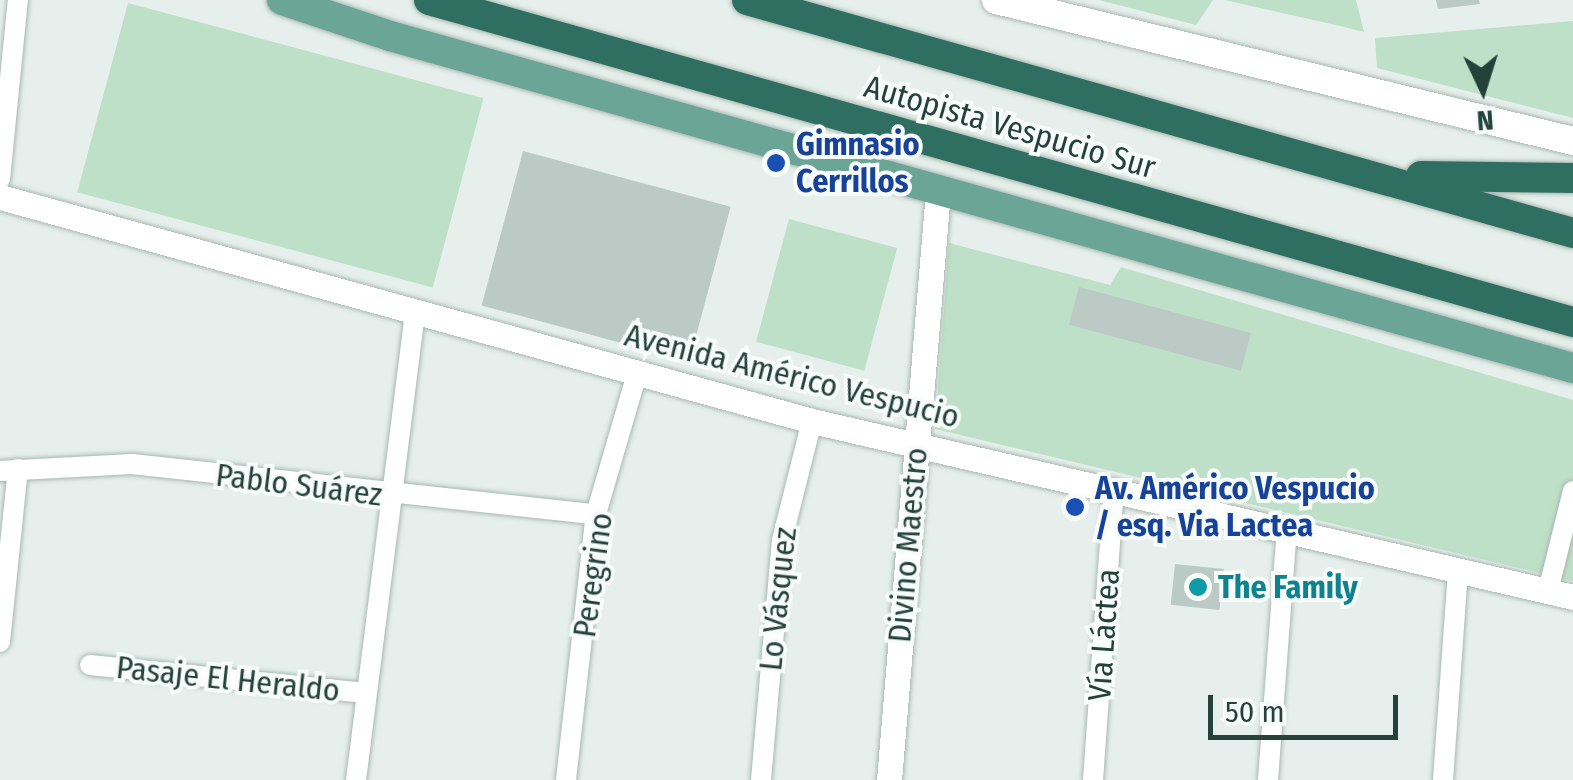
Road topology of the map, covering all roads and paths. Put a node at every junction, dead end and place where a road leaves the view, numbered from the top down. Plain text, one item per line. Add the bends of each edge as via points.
1 (18, 0) edge
2 (282, 0) edge
3 (429, 0) edge
4 (747, 0) edge
5 (996, 0) edge
6 (1573, 141) edge
7 (1354, 171) junction
8 (1573, 178) edge
9 (0, 180) edge
10 (938, 191) junction
11 (0, 197) edge
12 (1573, 233) edge
13 (415, 312) junction
14 (1573, 322) edge
15 (1573, 368) edge
16 (637, 374) junction
17 (812, 421) junction
18 (916, 446) junction
19 (9, 470) edge
20 (1114, 490) junction
21 (1573, 491) edge
22 (390, 496) junction
23 (596, 514) junction
24 (1287, 530) junction
25 (1458, 570) junction
26 (1561, 594) edge
27 (0, 642) edge
28 (90, 665) dead end
29 (366, 693) junction
30 (356, 780) edge
31 (566, 780) edge
32 (761, 780) edge
33 (889, 780) edge
34 (1093, 780) edge
35 (1268, 780) edge
36 (1443, 780) edge

1 - 9 street
2 - 10 main road
3 - 14 highway, Autopista Vespucio Sur
4 - 7 highway, Autopista Vespucio Sur
5 - 6 main road
7 - 8 highway
7 - 12 highway, Autopista Vespucio Sur
10 - 15 main road
10 - 18 street, Divino Maestro
11 - 13 street, Avenida Américo Vespucio
13 - 16 street, Avenida Américo Vespucio
13 - 22 street
16 - 17 street, Avenida Américo Vespucio
16 - 23 street, Peregrino
17 - 18 street, Avenida Américo Vespucio
17 - 32 street, Lo Vásquez via 782,540
18 - 20 street, Avenida Américo Vespucio
18 - 33 street, Divino Maestro
19 - 22 street, Pablo Suárez via 132,464
19 - 27 street
20 - 24 street, Avenida Américo Vespucio
20 - 34 street, Vía Láctea
21 - 26 street
22 - 23 street, Pablo Suárez
22 - 29 street
23 - 31 street, Peregrino
24 - 25 street, Avenida Américo Vespucio
24 - 35 street
25 - 26 street, Avenida Américo Vespucio
25 - 36 street
28 - 29 street, Pasaje El Heraldo
29 - 30 street

